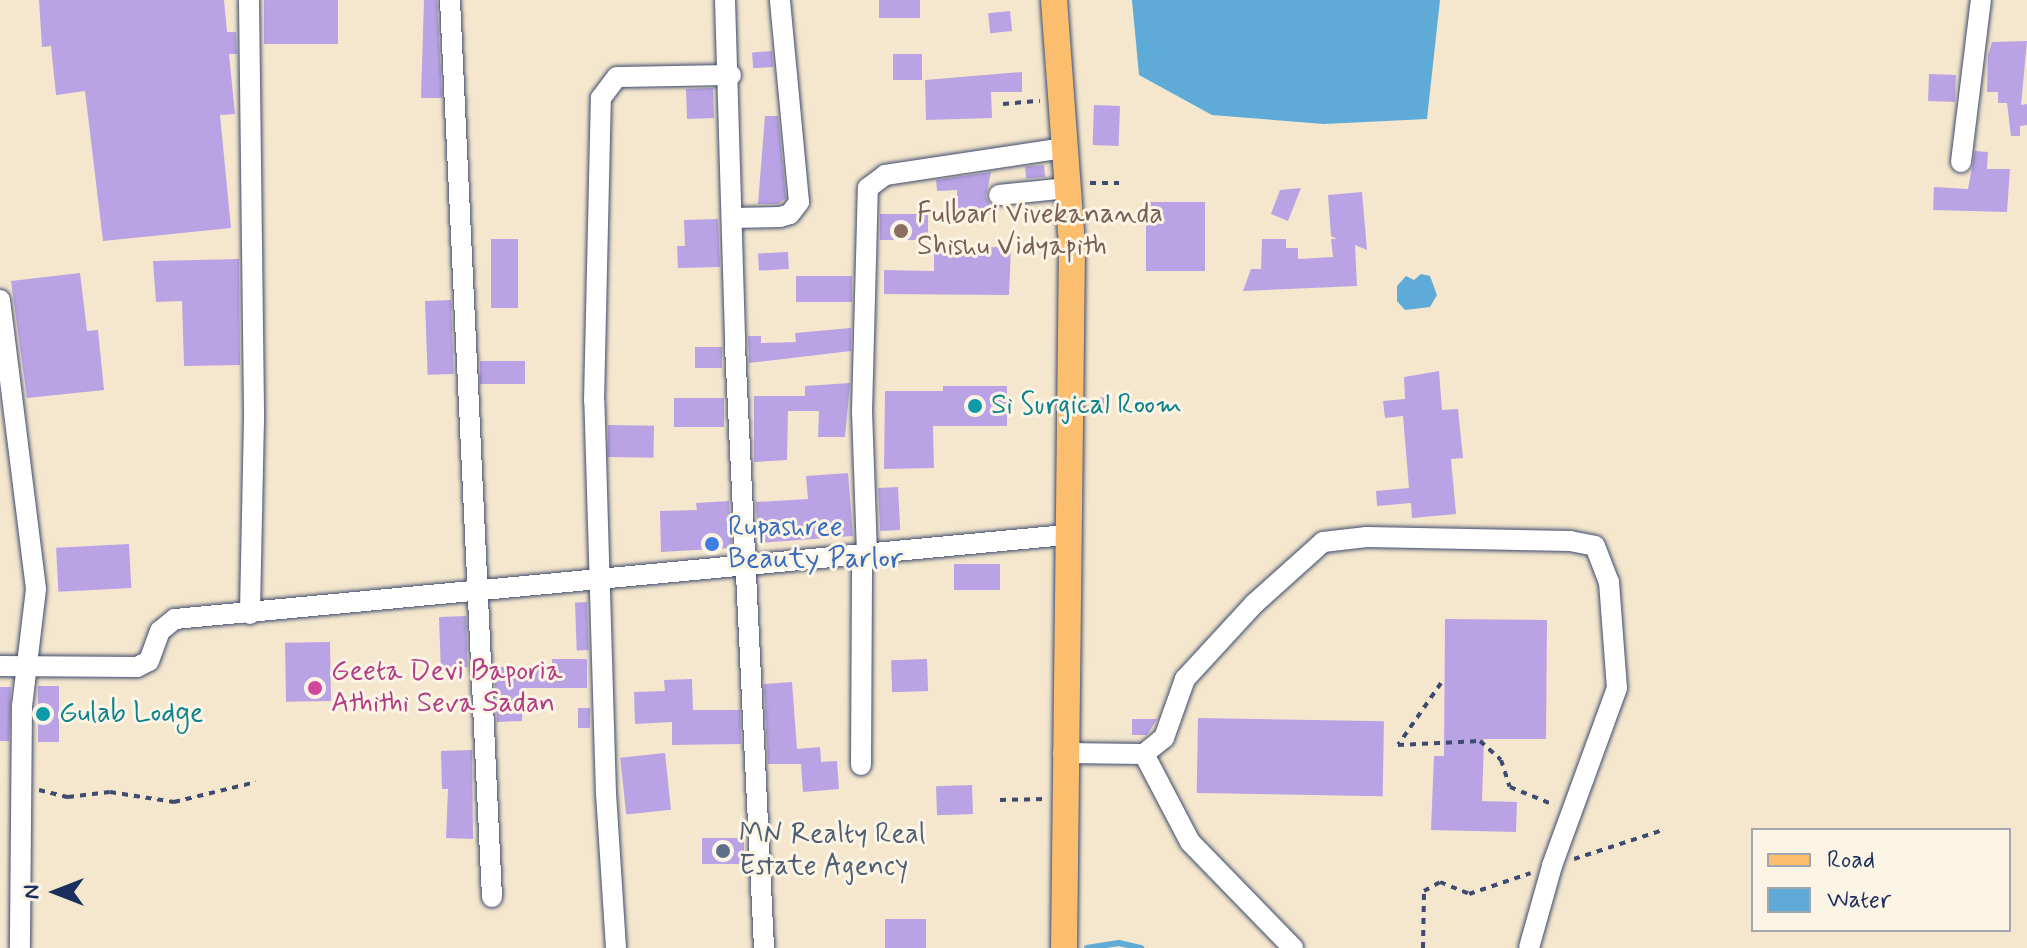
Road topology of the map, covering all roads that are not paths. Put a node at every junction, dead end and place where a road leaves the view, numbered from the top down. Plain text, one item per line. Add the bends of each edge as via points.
1 (249, 0) edge
2 (450, 0) edge
3 (725, 0) edge
4 (780, 0) edge
5 (1054, 0) edge
6 (1981, 0) edge
7 (731, 75) junction
8 (1063, 148) junction
9 (1961, 162) dead end
10 (1068, 185) junction
11 (999, 195) dead end
12 (733, 218) junction
13 (0, 300) edge
14 (1066, 535) junction
15 (865, 554) junction
16 (747, 567) junction
17 (601, 583) junction
18 (474, 594) junction
19 (250, 614) junction
20 (0, 666) edge
21 (29, 669) junction
22 (1063, 753) junction
23 (1144, 754) junction
24 (861, 765) dead end
25 (492, 897) dead end
26 (20, 948) edge
27 (616, 948) edge
28 (764, 948) edge
29 (1064, 948) edge
30 (1293, 948) edge
31 (1529, 948) edge

1 - 19 street via 254,403
2 - 18 street
3 - 7 street
4 - 12 street via 799,202 780,217
5 - 8 main road
6 - 9 street
7 - 12 street
7 - 17 street via 617,77 601,98 594,401
8 - 10 main road
8 - 15 street via 885,175 868,188 862,412
10 - 11 street
10 - 14 main road via 1072,387
12 - 16 street
13 - 21 street via 36,589
14 - 15 street
14 - 22 main road
15 - 16 street
15 - 24 street
16 - 17 street
16 - 28 street
17 - 18 street
17 - 27 street
18 - 19 street
18 - 25 street
19 - 21 street via 175,619 160,631 149,661 137,667
20 - 21 street
21 - 26 street via 23,684
22 - 23 street
22 - 29 main road
23 - 30 street via 1190,842
23 - 31 street via 1164,738 1185,679 1254,604 1323,542 1367,537 1595,546 1605,564 1618,680

